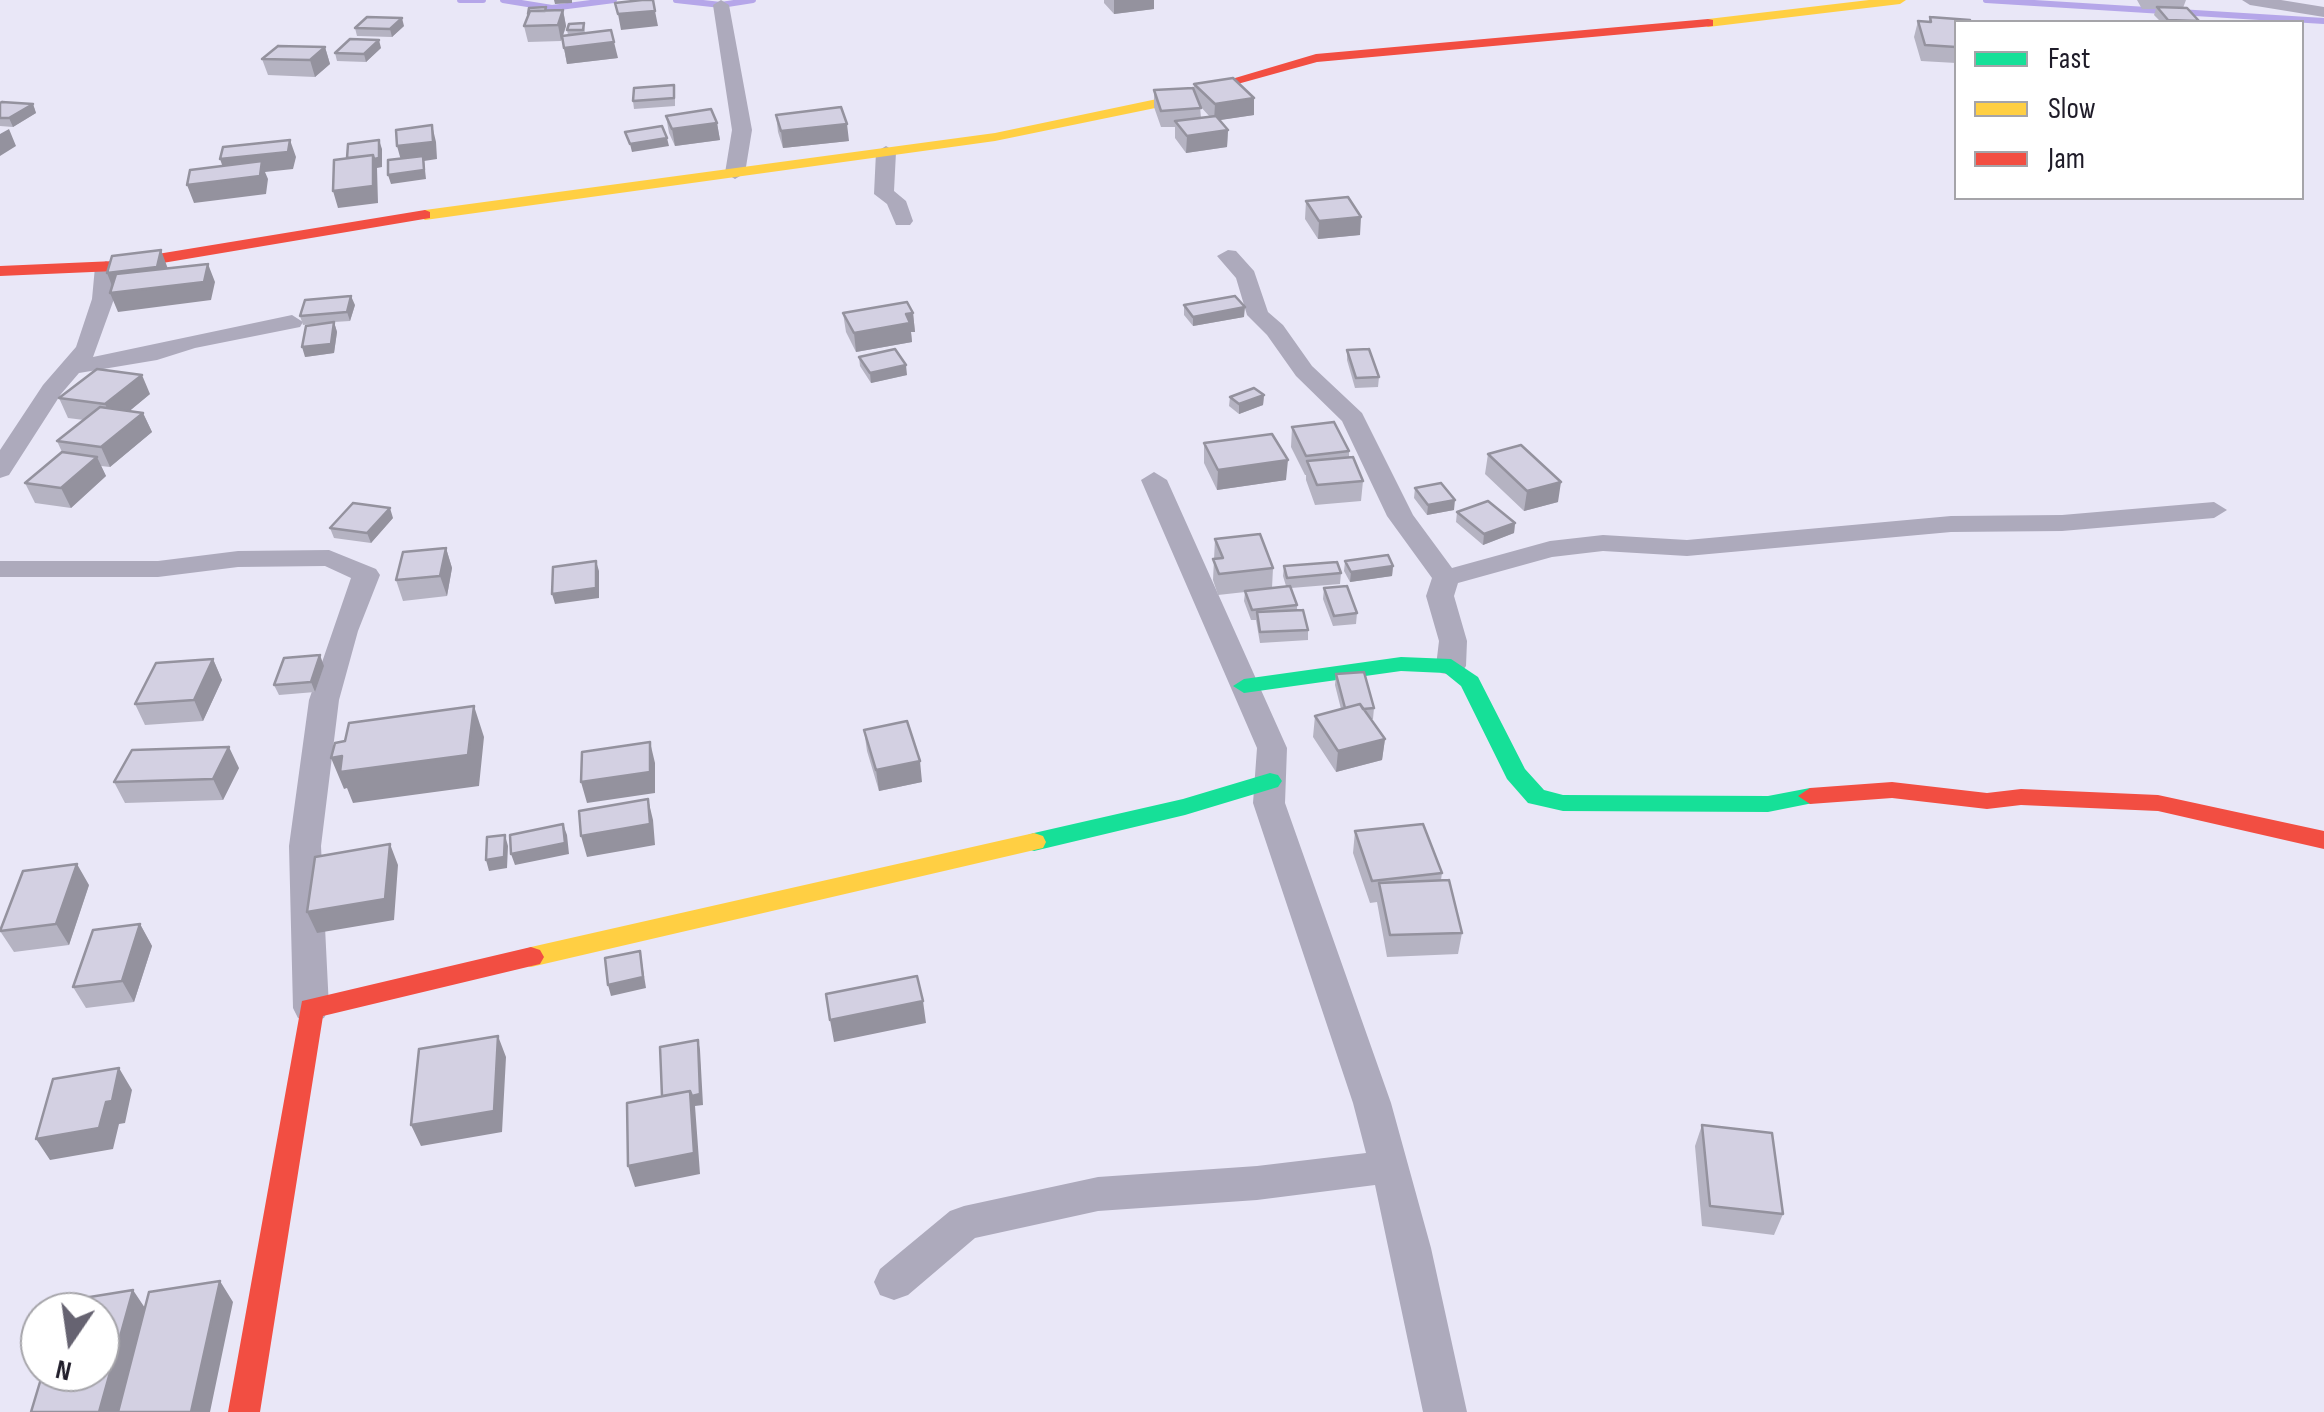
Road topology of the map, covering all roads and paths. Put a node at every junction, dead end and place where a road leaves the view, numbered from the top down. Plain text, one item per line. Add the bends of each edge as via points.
1 (1900, 0) edge
2 (2250, 0) edge
3 (722, 5) dead end
4 (2324, 12) edge
5 (886, 152) junction
6 (735, 173) junction
7 (903, 221) dead end
8 (1228, 256) dead end
9 (106, 267) junction
10 (0, 271) edge
11 (292, 322) dead end
12 (72, 366) junction
13 (0, 470) edge
14 (1154, 480) dead end
15 (2214, 510) dead end
16 (0, 569) edge
17 (1446, 578) junction
18 (1451, 666) junction
19 (1244, 686) junction
20 (1270, 781) junction
21 (2324, 840) edge
22 (311, 1008) junction
23 (1389, 1167) junction
24 (894, 1282) dead end
25 (244, 1412) edge
26 (1445, 1412) edge

1 - 5 street via 1316,58 1160,103
2 - 4 street
3 - 6 street via 742,130
5 - 6 street
5 - 7 street via 884,194 896,202
6 - 9 street
8 - 17 street via 1246,276 1258,315 1353,418 1400,516
9 - 10 street
9 - 12 street via 88,350
11 - 12 street
12 - 13 street
14 - 19 street
15 - 17 street via 1687,548 1603,542 1550,549
16 - 22 street via 158,569 329,558 366,574 324,700 304,846
17 - 18 street via 1440,596 1453,641
18 - 19 street via 1401,664
18 - 21 street via 1470,682 1514,773 1536,797 1563,803 1768,804 1892,790 1987,801 2021,796 2158,803
19 - 20 street via 1272,748
20 - 22 street via 1185,807
20 - 23 street via 1269,803
22 - 25 street
23 - 24 street via 1098,1194 964,1223
23 - 26 street

